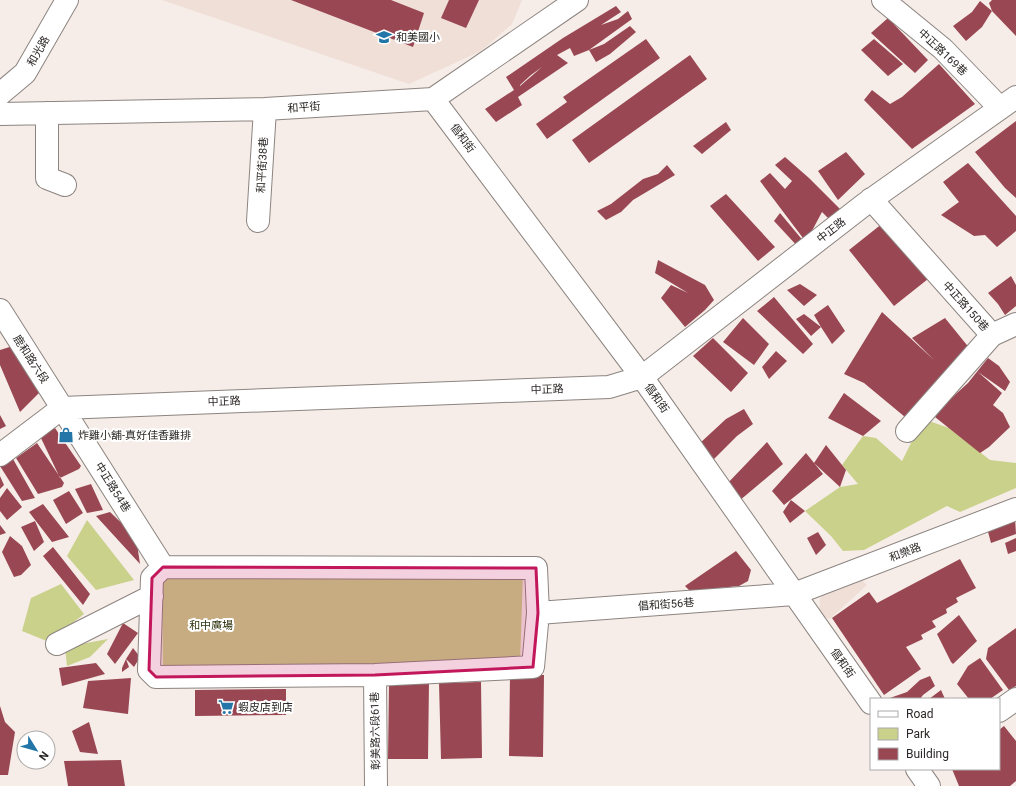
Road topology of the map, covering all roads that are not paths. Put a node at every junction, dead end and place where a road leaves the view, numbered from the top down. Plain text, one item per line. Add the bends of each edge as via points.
1 (67, 0) edge
2 (577, 0) edge
3 (883, 0) edge
4 (0, 94) edge
5 (433, 99) junction
6 (1008, 102) edge
7 (265, 109) junction
8 (47, 113) junction
9 (0, 114) edge
10 (66, 185) dead end
11 (871, 199) junction
12 (258, 221) dead end
13 (0, 310) edge
14 (1016, 324) edge
15 (992, 335) junction
16 (642, 377) junction
17 (62, 408) junction
18 (907, 431) dead end
19 (0, 455) edge
20 (1016, 510) edge
21 (163, 567) junction
22 (794, 594) junction
23 (152, 596) junction
24 (538, 613) junction
25 (57, 644) dead end
26 (375, 675) junction
27 (1016, 699) edge
28 (870, 702) edge
29 (1000, 710) edge
30 (918, 770) edge
31 (376, 786) edge
32 (929, 786) edge

1 - 4 street, 和光路 via 25,73
2 - 5 street
3 - 6 street, 中正路169巷
5 - 7 street, 和平街
5 - 16 street, 倡和街
6 - 11 street, 中正路
7 - 8 street, 和平街
7 - 12 street, 和平街38巷
8 - 9 street, 和平街
8 - 10 street via 47,178
11 - 15 street, 中正路150巷
11 - 16 street, 中正路
13 - 17 street, 鹿和路六段
14 - 15 street
15 - 18 street, 中正路150巷
16 - 17 street, 中正路 via 609,387
16 - 22 street, 倡和街
17 - 19 street
17 - 21 street, 中正路54巷
20 - 22 street, 和樂路
21 - 23 street via 152,578
21 - 24 street via 536,568
22 - 24 street, 倡和街56巷
22 - 28 street, 倡和街
23 - 25 street
23 - 26 street via 149,670 156,677
24 - 26 street via 533,667
26 - 31 street, 彰美路六段61巷
27 - 29 street
30 - 32 street

